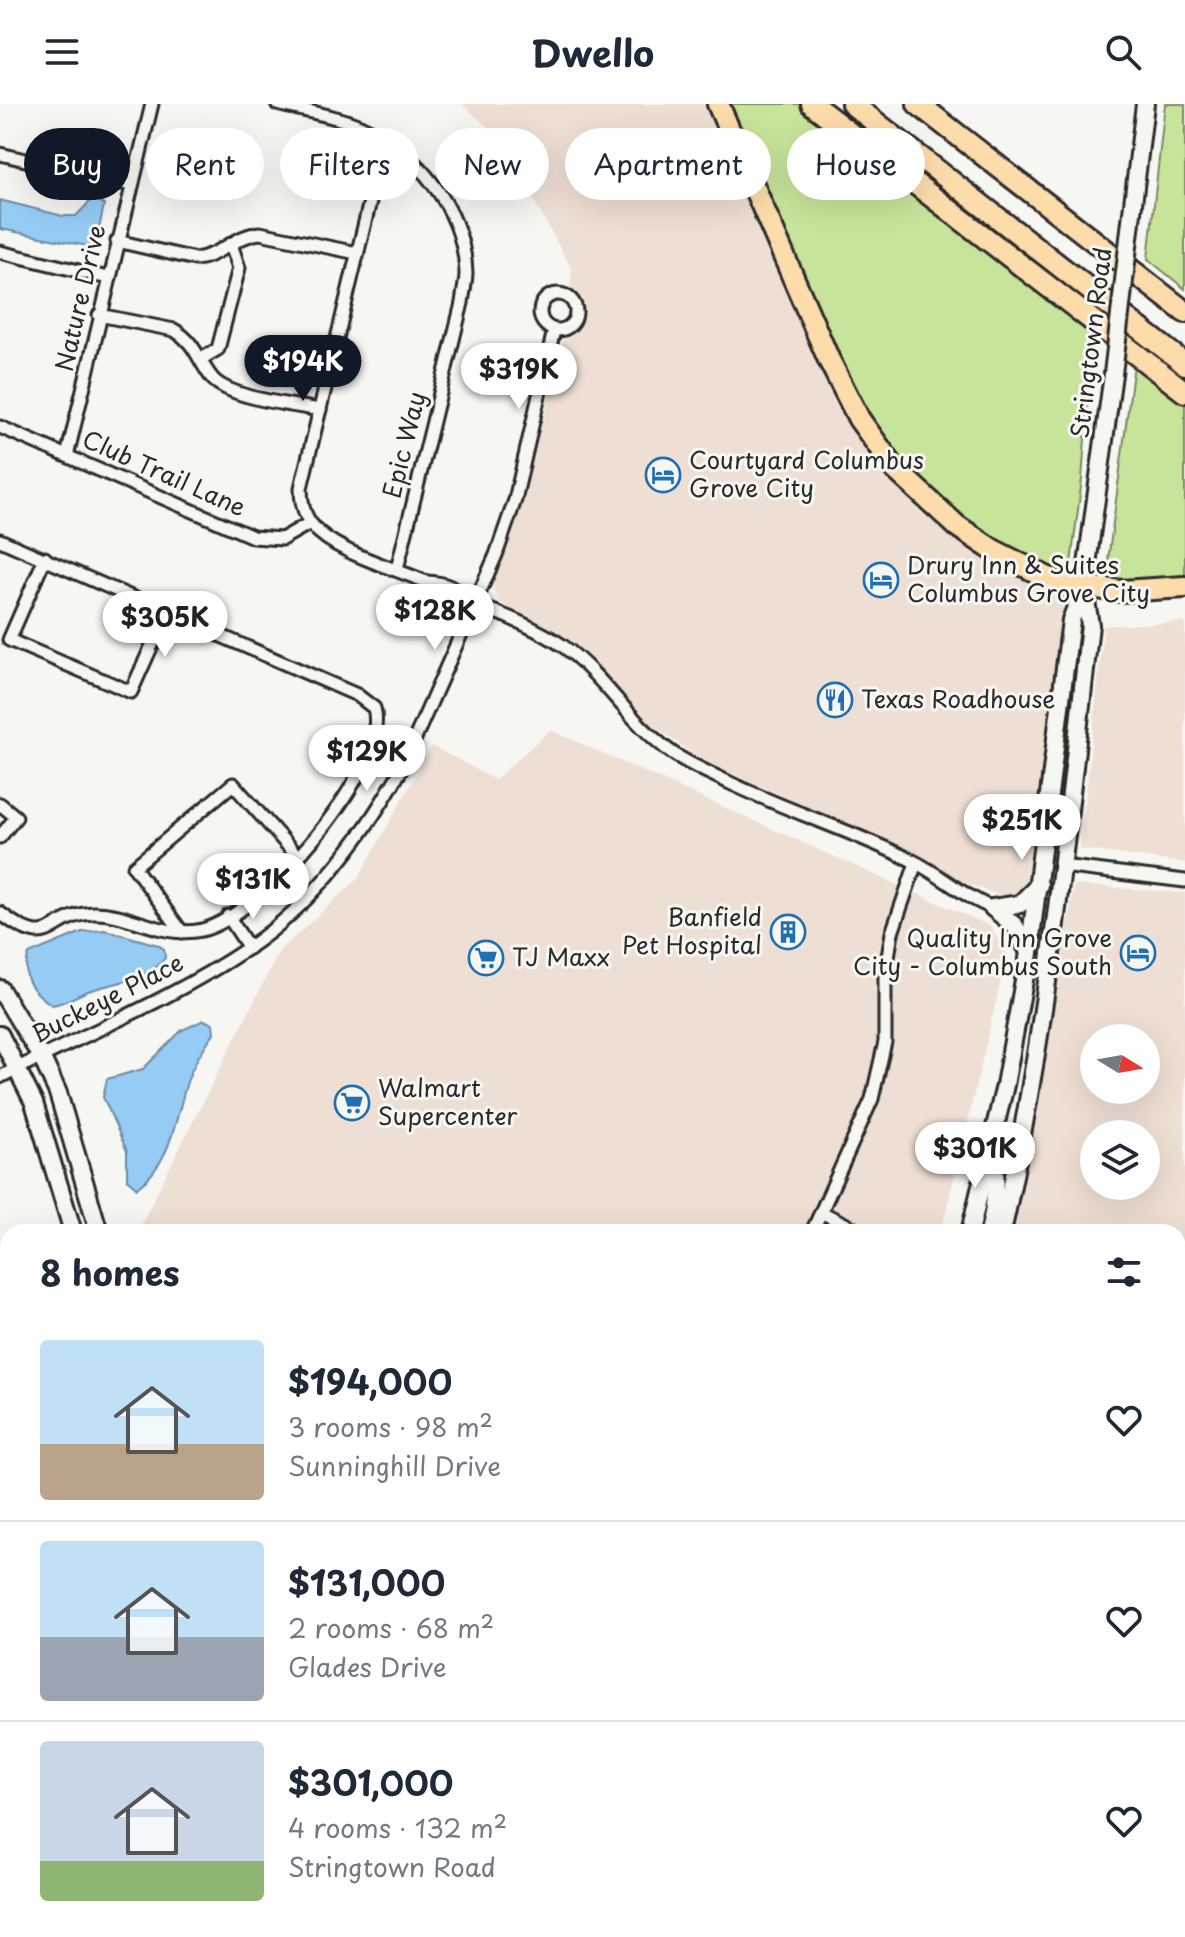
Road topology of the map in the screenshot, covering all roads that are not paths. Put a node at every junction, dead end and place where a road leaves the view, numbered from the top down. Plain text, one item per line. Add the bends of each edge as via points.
1 (152, 104) edge
2 (277, 104) edge
3 (718, 104) edge
4 (812, 104) edge
5 (852, 104) edge
6 (918, 104) edge
7 (1145, 104) edge
8 (364, 128) edge
9 (0, 154) edge
10 (419, 166) edge
11 (131, 185) junction
12 (370, 200) edge
13 (117, 241) junction
14 (231, 244) junction
15 (0, 252) edge
16 (357, 253) junction
17 (108, 278) junction
18 (1185, 312) edge
19 (99, 315) junction
20 (554, 330) dead end
21 (201, 359) junction
22 (1185, 364) edge
23 (1185, 392) edge
24 (320, 410) junction
25 (0, 427) edge
26 (67, 456) junction
27 (310, 523) junction
28 (0, 540) edge
29 (45, 558) junction
30 (397, 569) junction
31 (1084, 587) junction
32 (1185, 587) edge
33 (474, 605) junction
34 (167, 612) junction
35 (1061, 709) junction
36 (0, 804) edge
37 (0, 837) edge
38 (298, 857) junction
39 (916, 863) junction
40 (1062, 866) junction
41 (1185, 881) edge
42 (1039, 885) junction
43 (993, 908) junction
44 (0, 913) edge
45 (228, 916) junction
46 (182, 932) junction
47 (249, 948) junction
48 (1029, 953) junction
49 (0, 989) edge
50 (0, 1035) edge
51 (42, 1058) junction
52 (18, 1068) junction
53 (0, 1077) edge
54 (991, 1149) junction
55 (821, 1212) junction
56 (71, 1224) edge
57 (97, 1224) edge
58 (816, 1224) edge
59 (845, 1224) edge
60 (972, 1224) edge
61 (991, 1224) edge
62 (1004, 1224) edge

1 - 11 street, Nature Drive
2 - 8 street, Epic Way
3 - 31 highway via 829,360 859,419 895,469 957,526 993,550 1046,577
4 - 23 highway
5 - 22 highway
6 - 18 highway
7 - 31 main road, Stringtown Road, bridge
9 - 11 street
10 - 30 street, Epic Way via 453,218 466,273
11 - 13 street, Nature Drive
12 - 16 street
13 - 14 street via 195,259
13 - 17 street, Nature Drive
14 - 16 street via 260,233
14 - 21 street via 239,268 218,349
15 - 17 street
16 - 24 street
17 - 19 street, Nature Drive
19 - 21 street via 174,330 193,344
19 - 26 street, Nature Drive
20 - 33 street, Buckeye Place via 515,500
21 - 24 street via 213,379 232,391
24 - 27 street via 301,488
25 - 26 street, Club Trail Lane
26 - 27 street, Club Trail Lane via 253,537 282,539
27 - 30 street via 338,546
28 - 29 street
29 - 34 street
29 - 34 street via 9,640 131,692
30 - 33 street via 426,582 440,582
31 - 32 highway
31 - 35 main road, Stringtown Road via 1071,620
31 - 40 main road, Stringtown Road via 1090,625
33 - 39 street via 562,646 611,691 640,728 689,763
33 - 47 street, Buckeye Place via 385,798 344,857 297,908
34 - 38 street via 357,695 374,708 377,723 371,752 331,818
35 - 40 main road via 1068,731 1053,859
35 - 42 main road, Stringtown Road
36 - 37 street via 16,817
38 - 45 street
38 - 46 street via 233,784 134,867
39 - 43 street
39 - 55 street via 892,933 885,975 885,1042 872,1099
40 - 41 street
40 - 62 main road, Stringtown Road via 1036,1060
42 - 43 main road via 1020,904
42 - 48 main road, Stringtown Road
43 - 48 main road via 1015,926
44 - 46 street via 32,933 101,913
45 - 46 street via 212,927
45 - 47 street
47 - 51 street, Buckeye Place
48 - 54 main road, Stringtown Road
49 - 51 main road
50 - 52 main road
51 - 52 street, Buckeye Place
51 - 57 main road via 70,1128
52 - 53 street, Buckeye Place
52 - 56 main road via 46,1136
54 - 60 main road, Stringtown Road
54 - 61 main road via 996,1170
55 - 58 street
55 - 59 street

